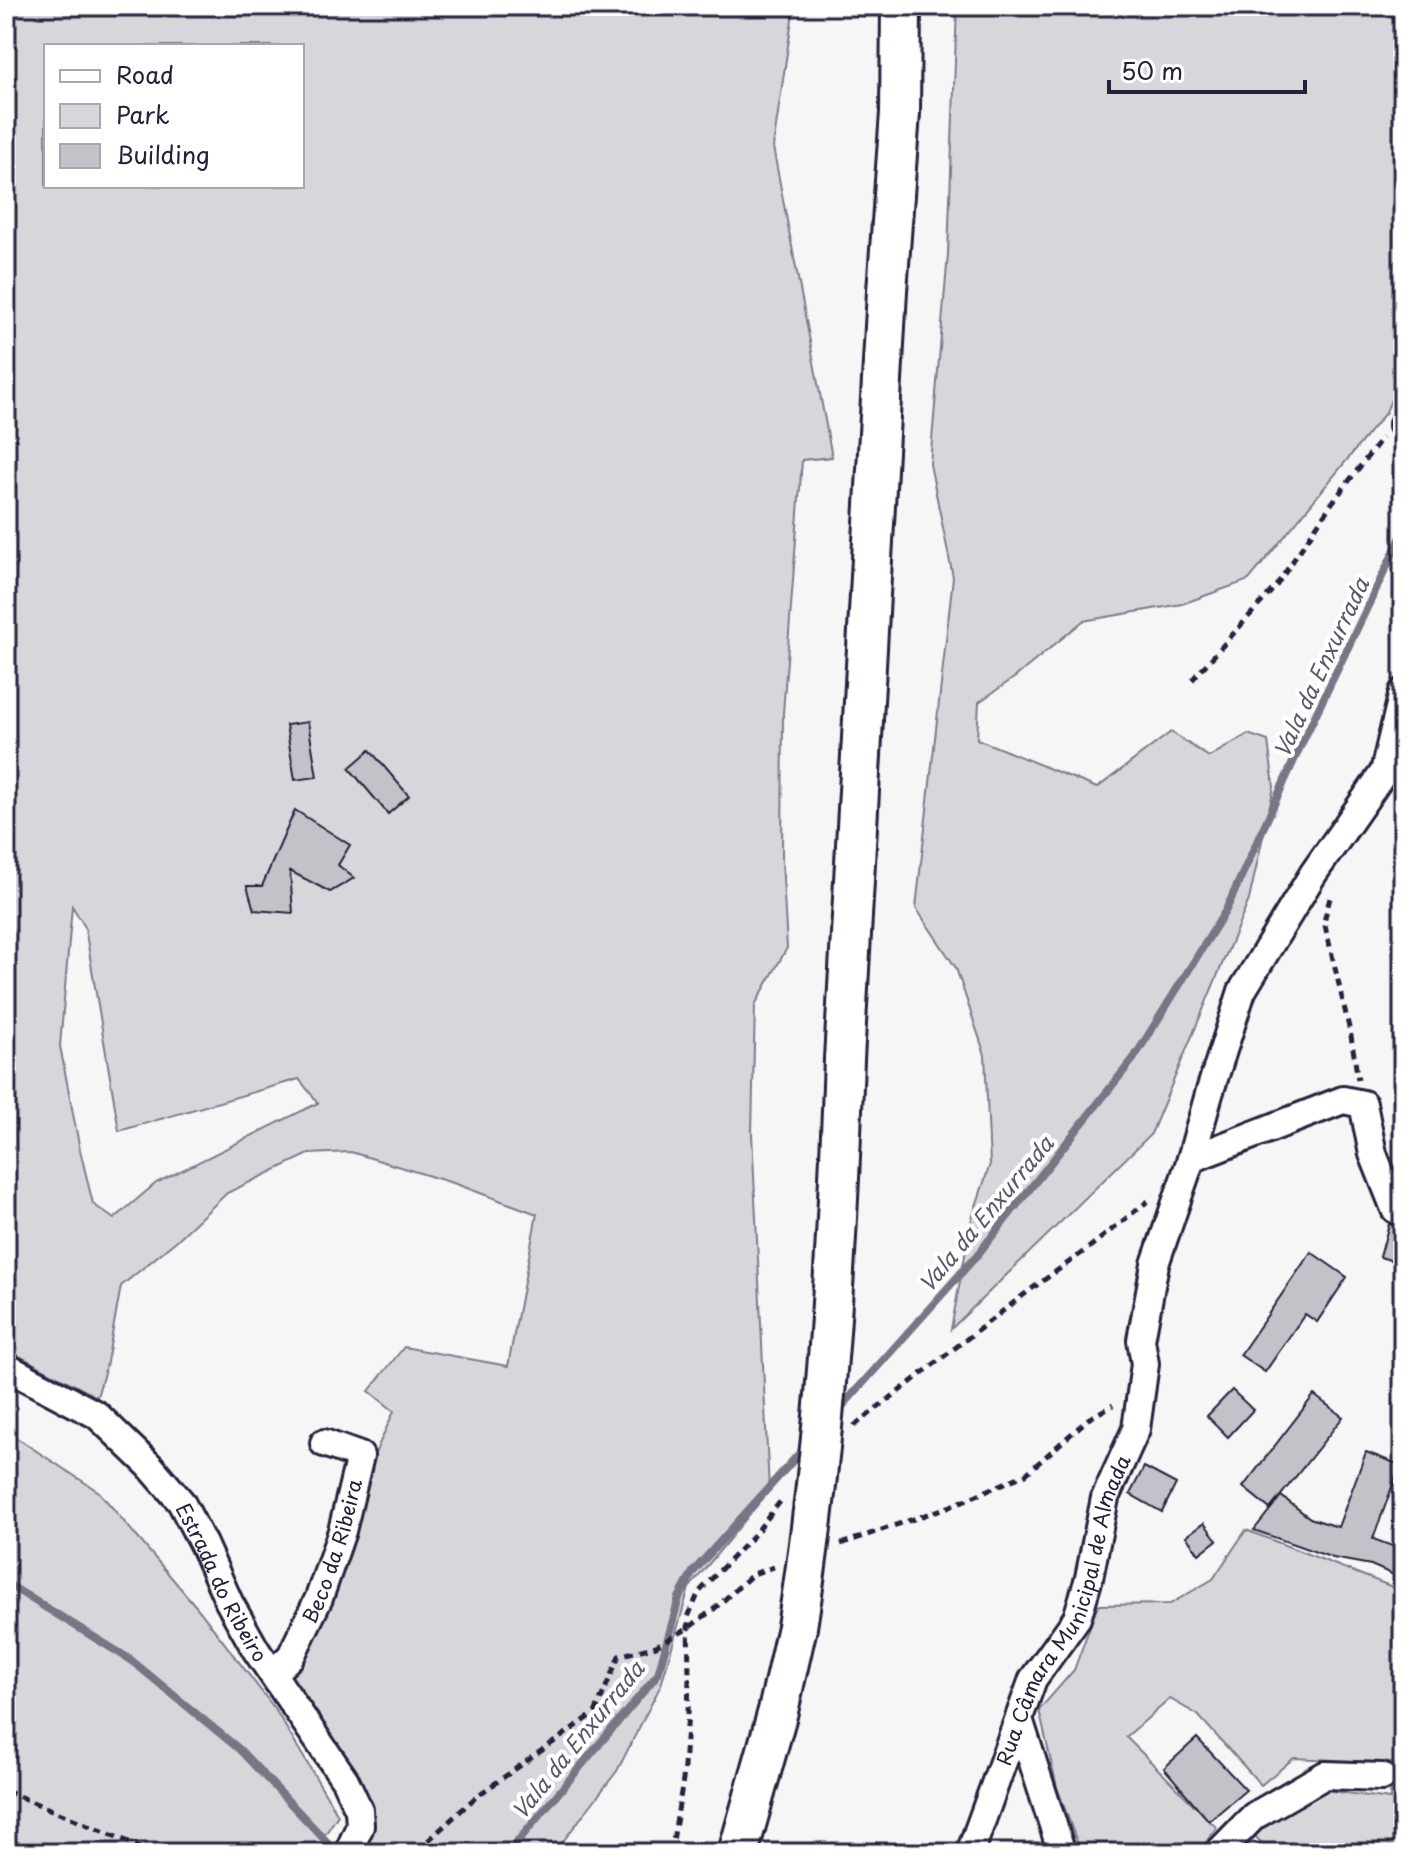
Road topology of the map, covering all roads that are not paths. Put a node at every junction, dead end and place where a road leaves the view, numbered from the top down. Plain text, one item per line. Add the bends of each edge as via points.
1 (901, 6) edge
2 (1403, 692) edge
3 (1191, 1159) junction
4 (1403, 1212) edge
5 (6, 1367) edge
6 (324, 1443) dead end
7 (273, 1673) junction
8 (1019, 1719) junction
9 (1382, 1777) dead end
10 (348, 1853) edge
11 (738, 1853) edge
12 (970, 1853) edge
13 (1062, 1853) edge
14 (1218, 1853) edge

1 - 11 main road, bridge via 900,113 837,1254 818,1475 797,1627
2 - 3 street, Rua Câmara Municipal de Almada via 1384,772 1313,874 1242,991
3 - 4 street via 1343,1100 1363,1104 1373,1154 1395,1209
3 - 8 street, Rua Câmara Municipal de Almada via 1155,1264 1141,1340 1143,1376 1136,1429 1105,1498 1077,1618 1033,1679
5 - 7 street, Estrada do Ribeiro via 97,1415 150,1466 181,1502 229,1602
6 - 7 street, Beco da Ribeira via 360,1456 319,1598 291,1656
7 - 10 street, Estrada do Ribeiro via 345,1780 359,1810 360,1826
8 - 12 street, Rua Câmara Municipal de Almada
8 - 13 street
9 - 14 street via 1325,1775 1254,1816

